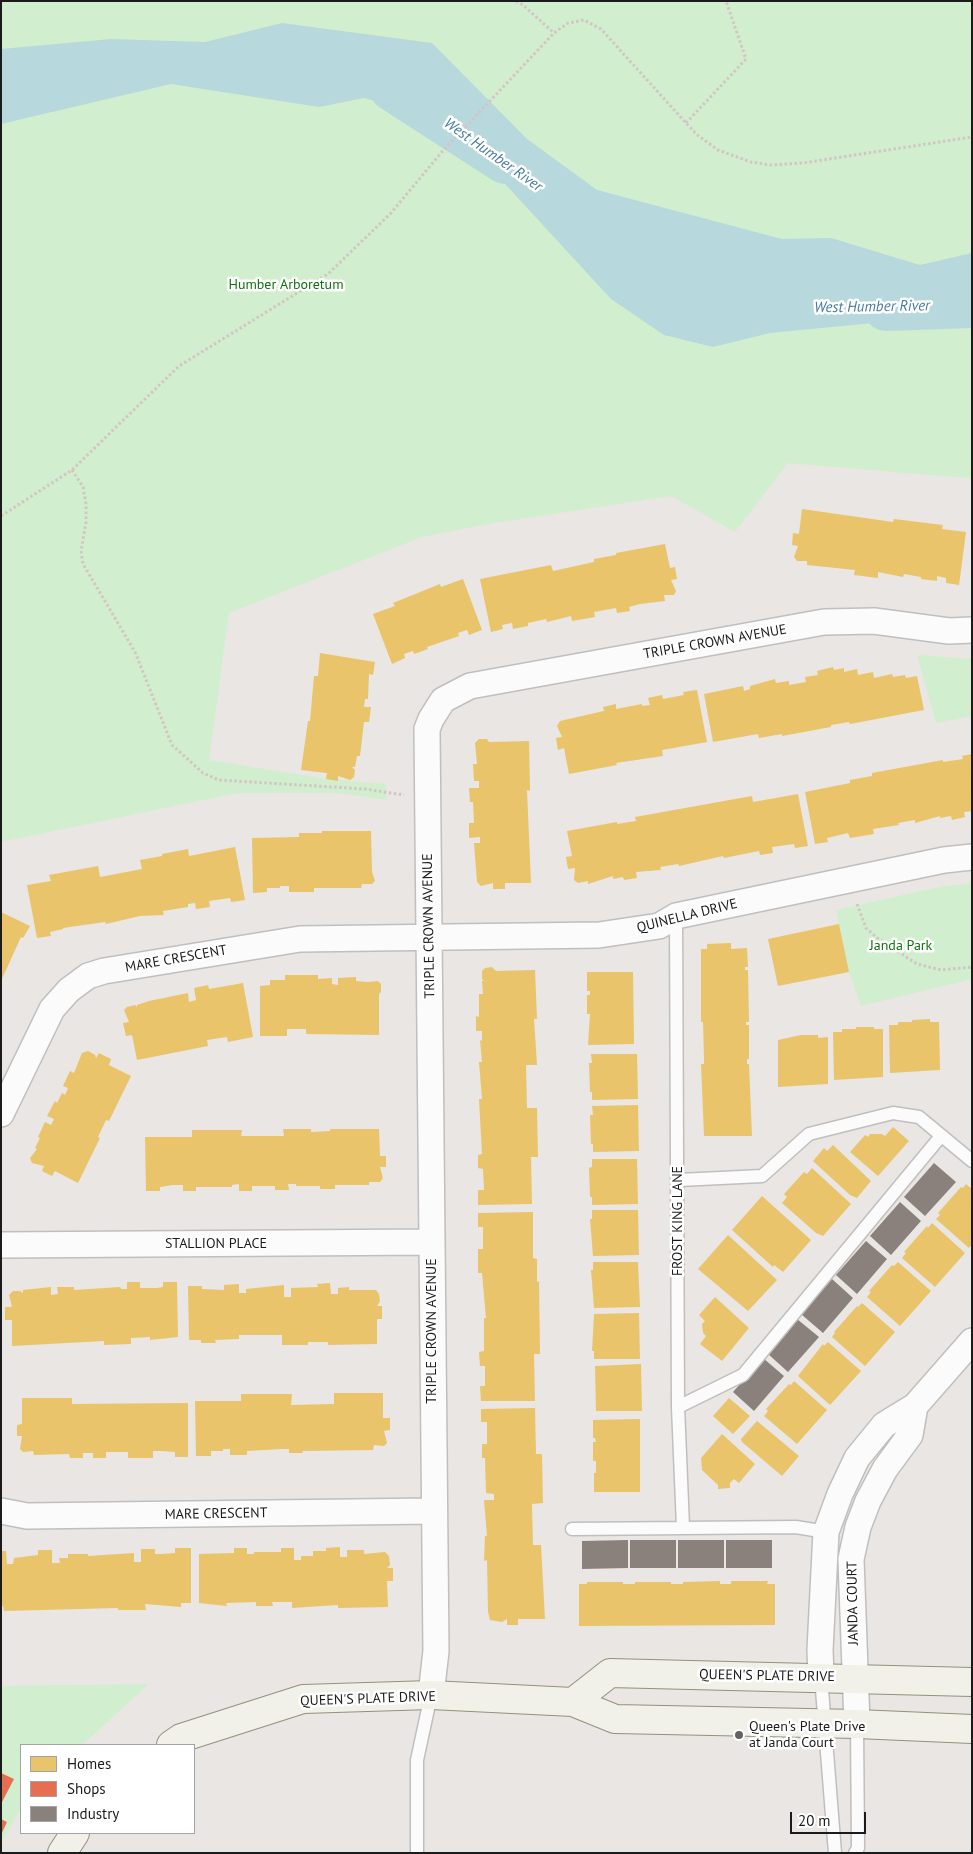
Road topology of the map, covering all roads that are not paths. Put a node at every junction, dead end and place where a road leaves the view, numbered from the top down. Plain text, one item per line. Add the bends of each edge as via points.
1 (972, 630) edge
2 (972, 857) edge
3 (676, 916) junction
4 (429, 936) junction
5 (1, 1114) edge
6 (941, 1136) junction
7 (972, 1161) edge
8 (679, 1180) junction
9 (431, 1242) junction
10 (1, 1245) edge
11 (972, 1341) edge
12 (915, 1406) junction
13 (678, 1407) junction
14 (432, 1510) junction
15 (1, 1511) edge
16 (683, 1527) junction
17 (572, 1529) dead end
18 (826, 1532) junction
19 (822, 1677) junction
20 (855, 1678) junction
21 (972, 1682) edge
22 (431, 1695) junction
23 (572, 1702) junction
24 (826, 1724) junction
25 (857, 1724) junction
26 (972, 1729) edge
27 (172, 1744) edge
28 (74, 1834) edge
29 (62, 1853) edge
30 (417, 1853) edge
31 (835, 1853) edge
32 (856, 1853) edge

1 - 4 street, TRIPLE CROWN AVENUE via 874,621 824,622 470,686 443,700 427,729
2 - 3 street, QUINELLA DRIVE via 944,860
3 - 4 street, QUINELLA DRIVE via 659,926 599,935
3 - 8 lane, FROST KING LANE
4 - 5 street, MARE CRESCENT via 300,939 88,976 68,990 52,1009
4 - 9 street, TRIPLE CROWN AVENUE
6 - 7 lane
6 - 8 lane via 919,1118 893,1113 809,1134 762,1176
6 - 13 lane via 743,1375
8 - 13 lane, FROST KING LANE
9 - 10 street, STALLION PLACE
9 - 14 street, TRIPLE CROWN AVENUE
11 - 12 street, JANDA COURT
12 - 18 street, JANDA COURT via 884,1426 857,1458
12 - 20 street, JANDA COURT via 910,1435 885,1469 858,1527 851,1559
13 - 16 lane, FROST KING LANE
14 - 15 street, MARE CRESCENT via 27,1516
14 - 22 street, TRIPLE CROWN AVENUE via 436,1651
16 - 17 lane
16 - 18 lane via 796,1527
18 - 19 street, JANDA COURT via 820,1650
19 - 20 street, QUEEN'S PLATE DRIVE
19 - 23 street, QUEEN'S PLATE DRIVE via 610,1673
19 - 24 lane
20 - 21 street, QUEEN'S PLATE DRIVE
20 - 25 street, JANDA COURT
22 - 23 street, QUEEN'S PLATE DRIVE
22 - 27 street, QUEEN'S PLATE DRIVE via 303,1699 181,1738
22 - 30 lane via 417,1760
23 - 24 street, QUEEN'S PLATE DRIVE via 615,1719
24 - 25 street, QUEEN'S PLATE DRIVE
24 - 31 lane
25 - 26 street, QUEEN'S PLATE DRIVE
25 - 32 lane
28 - 29 street

